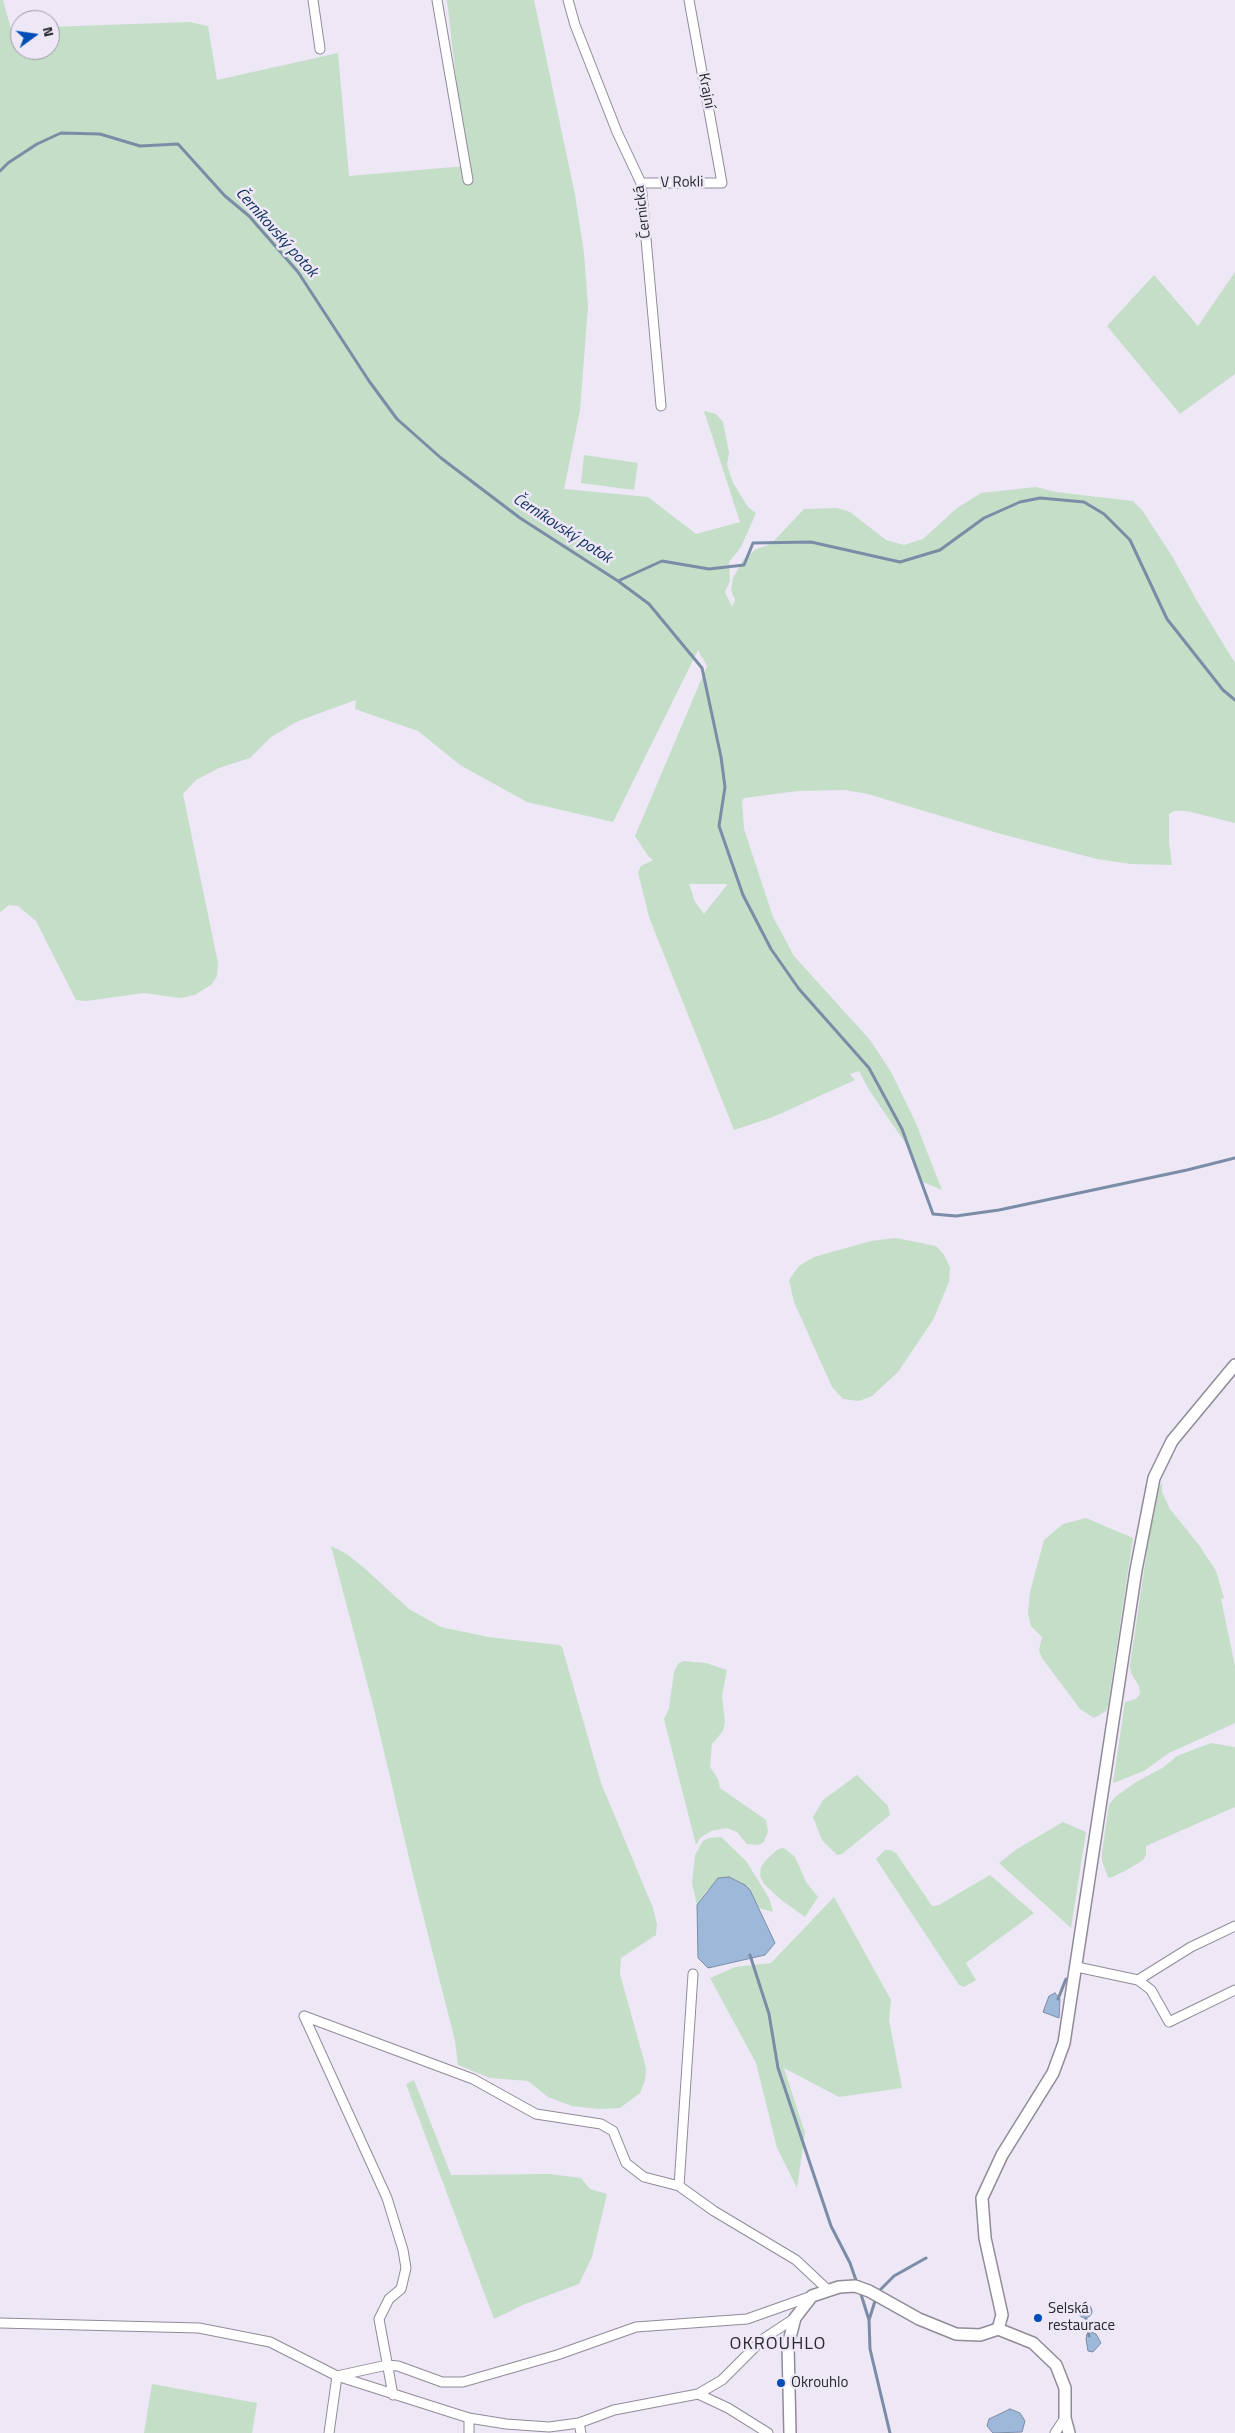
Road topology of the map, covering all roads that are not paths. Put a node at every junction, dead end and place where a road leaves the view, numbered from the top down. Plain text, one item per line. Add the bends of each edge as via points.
1 (313, 0) edge
2 (437, 0) edge
3 (568, 0) edge
4 (689, 0) edge
5 (320, 49) dead end
6 (468, 180) dead end
7 (722, 182) joint
8 (641, 183) junction
9 (661, 406) dead end
10 (1235, 1365) edge
11 (1235, 1926) edge
12 (1077, 1967) junction
13 (693, 1974) dead end
14 (1138, 1980) junction
15 (1235, 1990) edge
16 (679, 2186) junction
17 (828, 2290) junction
18 (812, 2296) junction
19 (795, 2318) junction
20 (0, 2323) edge
21 (998, 2330) junction
22 (387, 2365) junction
23 (337, 2376) junction
24 (698, 2394) junction
25 (393, 2395) junction
26 (469, 2418) junction
27 (1065, 2418) junction
28 (579, 2423) junction
29 (330, 2433) edge
30 (469, 2433) edge
31 (581, 2433) edge
32 (768, 2433) edge
33 (790, 2433) edge
34 (1055, 2433) edge
35 (1069, 2433) edge

1 - 5 street
2 - 6 street
3 - 8 street, Černická via 617,132
4 - 7 street, Krajní
7 - 8 street, V Rokli
8 - 9 street, Černická
10 - 12 street via 1172,1441 1154,1478 1136,1570
11 - 14 street via 1191,1947
12 - 14 street
12 - 21 street via 1064,2043 1053,2073 1002,2155 982,2198 985,2238 1002,2315
13 - 16 street
14 - 15 street via 1151,1990 1168,2022
16 - 17 street via 796,2260
16 - 22 street via 644,2177 626,2163 613,2131 601,2124 536,2114 473,2079 304,2016 387,2198 404,2250 406,2268 401,2288 389,2299 379,2319
17 - 18 street
17 - 21 street via 855,2286 956,2334 980,2335
18 - 19 street
18 - 22 street via 747,2319 636,2327 557,2355 463,2382 442,2382
19 - 24 street via 762,2339 722,2380
19 - 33 street via 788,2345
20 - 23 street via 199,2328 270,2342
21 - 27 street via 1033,2343 1056,2365 1065,2388
22 - 23 street
22 - 25 street
23 - 25 street
23 - 29 street
24 - 28 street via 614,2410
24 - 32 street
25 - 26 street
26 - 28 street via 549,2427
26 - 30 street
27 - 34 street
27 - 35 street
28 - 31 street

